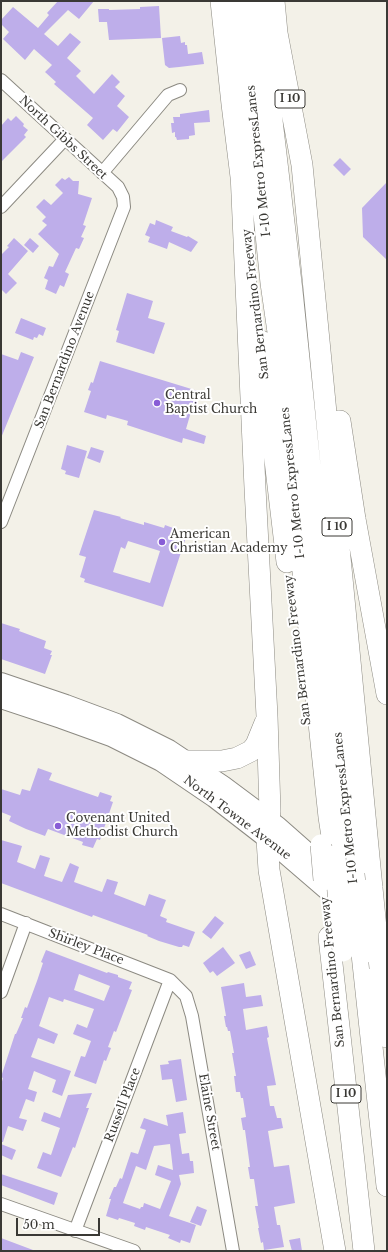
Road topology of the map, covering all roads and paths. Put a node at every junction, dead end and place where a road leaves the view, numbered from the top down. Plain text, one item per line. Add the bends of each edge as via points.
1 (213, 1) edge
2 (221, 1) edge
3 (242, 1) edge
4 (258, 1) edge
5 (274, 1) edge
6 (280, 1) edge
7 (277, 33) junction
8 (1, 80) edge
9 (180, 90) dead end
10 (232, 104) junction
11 (64, 140) junction
12 (302, 165) junction
13 (241, 172) junction
14 (102, 173) junction
15 (123, 198) joint
16 (1, 207) edge
17 (1, 522) edge
18 (384, 666) edge
19 (1, 682) edge
20 (387, 694) edge
21 (1, 698) edge
22 (268, 716) junction
23 (188, 762) junction
24 (268, 829) junction
25 (328, 850) junction
26 (1, 914) edge
27 (26, 923) junction
28 (387, 923) edge
29 (387, 943) edge
30 (345, 947) junction
31 (170, 980) junction
32 (1, 992) edge
33 (387, 1037) edge
34 (387, 1186) edge
35 (1, 1204) edge
36 (75, 1231) junction
37 (134, 1251) edge
38 (233, 1251) edge
39 (335, 1251) edge
40 (364, 1251) edge
41 (377, 1251) edge

1 - 10 highway
2 - 10 highway, San Bernardino Freeway / I 10
3 - 25 highway, I-10 Metro ExpressLanes via 329,817
4 - 30 highway, I-10 Metro ExpressLanes, bridge via 293,299 354,874
5 - 7 highway, I 10
6 - 7 highway
7 - 12 highway, I 10
8 - 11 street, North Gibbs Street
9 - 14 street via 168,95
10 - 13 highway, San Bernardino Freeway / I 10
11 - 14 street, North Gibbs Street
11 - 16 street
12 - 18 highway via 355,519
12 - 33 highway, I 10, bridge
13 - 22 highway
13 - 25 highway, San Bernardino Freeway / I 10
14 - 15 street, North Gibbs Street via 118,188
15 - 17 street, San Bernardino Avenue via 124,207
18 - 20 highway
19 - 23 main road, North Towne Avenue via 117,723 170,749
21 - 24 main road, North Towne Avenue via 111,737 161,762 214,798
22 - 23 highway via 260,738 251,751 237,758 222,761
22 - 24 highway
23 - 24 main road, North Towne Avenue via 224,785
24 - 28 main road, North Towne Avenue
24 - 29 main road, North Towne Avenue
24 - 39 highway via 269,870
25 - 30 highway, San Bernardino Freeway / I 10, bridge
26 - 27 street, Shirley Place
27 - 31 street, Shirley Place
27 - 32 street
30 - 34 highway, I-10 Metro ExpressLanes
30 - 40 highway, San Bernardino Freeway / I 10
30 - 41 highway, I-10 Metro ExpressLanes
31 - 36 street, Russell Place
31 - 38 street, Elaine Street via 186,996 192,1016
35 - 36 street
36 - 37 street

